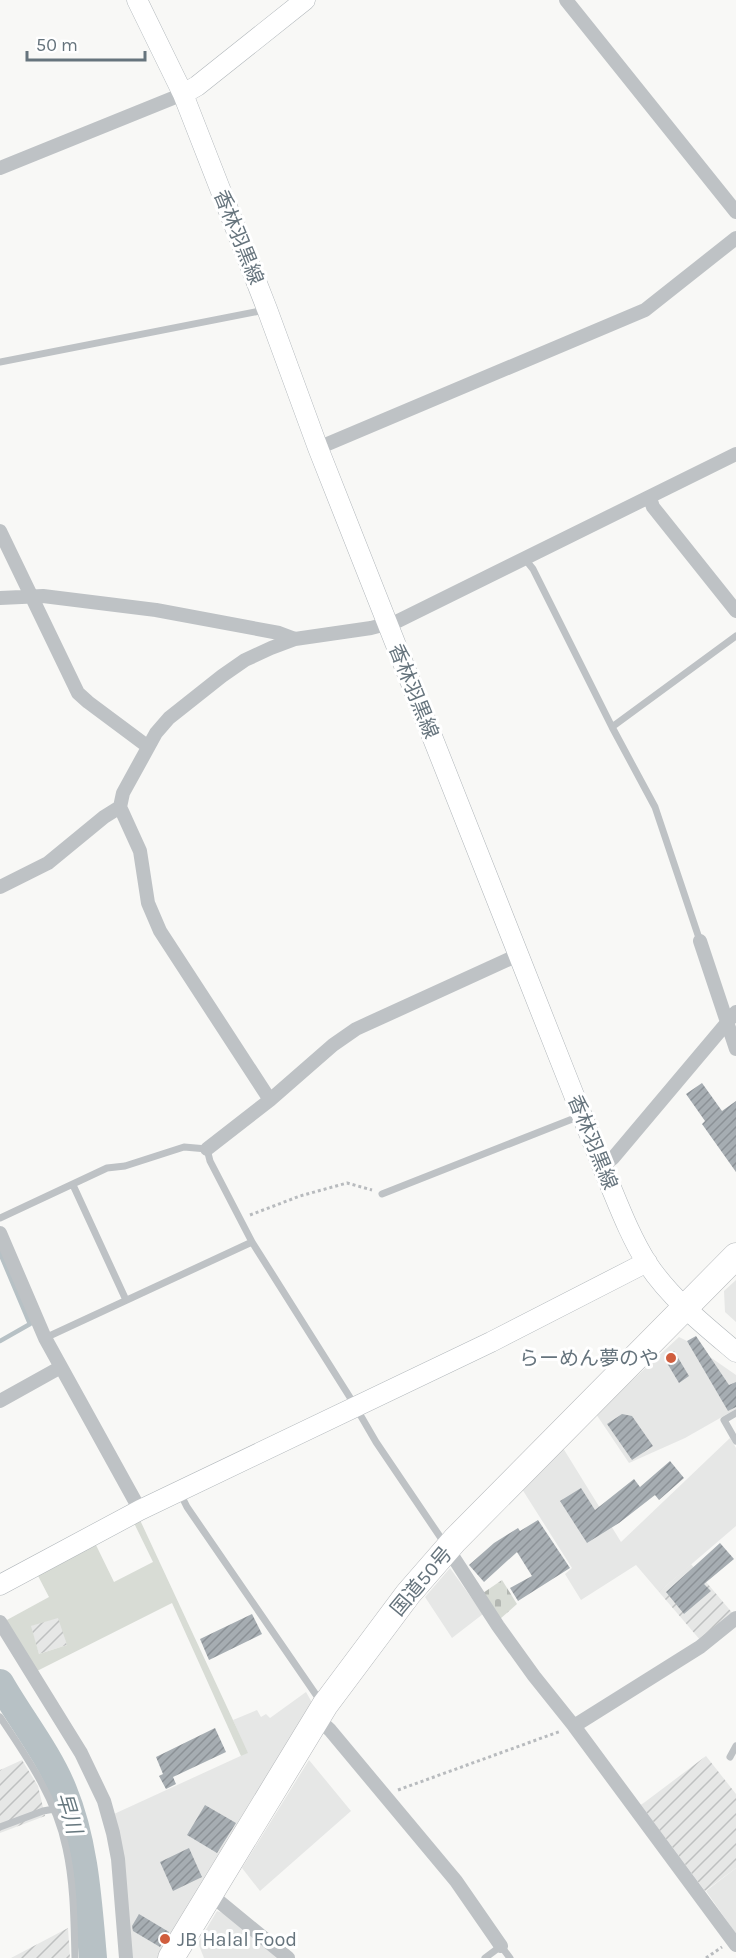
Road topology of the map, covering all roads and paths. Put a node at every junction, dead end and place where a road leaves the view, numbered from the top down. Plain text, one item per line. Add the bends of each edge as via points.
1 (137, 0) edge
2 (305, 0) edge
3 (566, 0) edge
4 (183, 94) junction
5 (0, 168) edge
6 (736, 212) edge
7 (736, 238) edge
8 (267, 309) junction
9 (0, 362) edge
10 (318, 448) junction
11 (736, 454) edge
12 (650, 498) junction
13 (0, 531) edge
14 (525, 559) junction
15 (31, 596) junction
16 (0, 598) edge
17 (736, 610) edge
18 (388, 625) junction
19 (736, 636) edge
20 (295, 639) junction
21 (612, 727) junction
22 (147, 746) junction
23 (120, 807) junction
24 (0, 887) edge
25 (700, 941) joint
26 (518, 955) junction
27 (736, 1012) edge
28 (726, 1024) junction
29 (736, 1049) edge
30 (270, 1100) junction
31 (582, 1115) junction
32 (207, 1149) junction
33 (602, 1166) junction
34 (73, 1185) junction
35 (382, 1194) joint
36 (0, 1218) edge
37 (239, 1219) junction
38 (0, 1233) edge
39 (252, 1242) junction
40 (736, 1256) edge
41 (647, 1262) junction
42 (126, 1300) junction
43 (685, 1306) junction
44 (45, 1338) junction
45 (736, 1352) edge
46 (61, 1367) junction
47 (0, 1401) edge
48 (355, 1407) junction
49 (736, 1413) edge
50 (736, 1441) edge
51 (180, 1493) junction
52 (140, 1510) junction
53 (448, 1549) junction
54 (0, 1585) edge
55 (736, 1618) edge
56 (0, 1622) edge
57 (321, 1712) junction
58 (0, 1717) edge
59 (571, 1728) junction
60 (736, 1746) edge
61 (730, 1757) dead end
62 (391, 1792) dead end
63 (54, 1809) junction
64 (0, 1827) edge
65 (210, 1894) junction
66 (736, 1945) edge
67 (501, 1946) junction
68 (75, 1958) edge
69 (126, 1958) edge
70 (171, 1958) edge
71 (288, 1958) edge
72 (485, 1958) edge
73 (510, 1958) edge

1 - 4 main road, 香林羽黒線
2 - 4 main road
3 - 6 street
4 - 5 street
4 - 8 main road, 香林羽黒線
7 - 10 street via 645,310
8 - 9 lane
8 - 10 main road, 香林羽黒線
10 - 18 main road, 香林羽黒線
11 - 12 street
12 - 14 street
12 - 17 street via 653,507
13 - 15 street
14 - 18 street
14 - 21 lane
15 - 16 street
15 - 20 street via 156,610
15 - 22 street via 78,693
18 - 20 street
18 - 26 main road, 香林羽黒線
19 - 21 lane
20 - 22 street via 245,660 222,676 169,718
21 - 25 lane via 654,807
22 - 23 street
23 - 24 street via 48,863
23 - 30 street via 140,851 148,903 156,923
25 - 28 street
26 - 30 street via 356,1029
26 - 31 main road, 香林羽黒線
27 - 28 street
28 - 29 street
28 - 33 street via 613,1158
30 - 32 street
31 - 33 main road, 香林羽黒線
31 - 35 lane
32 - 34 lane via 184,1147 107,1168
32 - 37 lane
33 - 41 main road, 香林羽黒線
34 - 36 lane
34 - 42 lane
35 - 37 path via 346,1183
37 - 39 lane
38 - 44 street
39 - 42 lane
39 - 48 lane
40 - 43 highway, 国道50号
41 - 43 main road, 香林羽黒線
41 - 48 main road
42 - 44 lane
43 - 45 main road, 香林羽黒線
43 - 53 highway, 国道50号
44 - 46 street
46 - 47 street
46 - 52 street
48 - 51 main road
48 - 53 lane
49 - 50 lane via 724,1420
51 - 52 main road
51 - 57 lane via 318,1699
52 - 54 main road
53 - 57 highway, 国道50号 via 408,1594
53 - 59 street
55 - 59 street via 700,1647
56 - 69 street via 81,1753 104,1801 118,1859
57 - 65 highway, 国道50号
57 - 67 street via 330,1730 456,1881
58 - 63 lane via 38,1775
59 - 62 path
59 - 66 street
60 - 61 lane
63 - 64 lane
63 - 68 lane via 71,1877
65 - 70 highway, 国道50号
65 - 71 street
67 - 72 lane
67 - 73 lane

